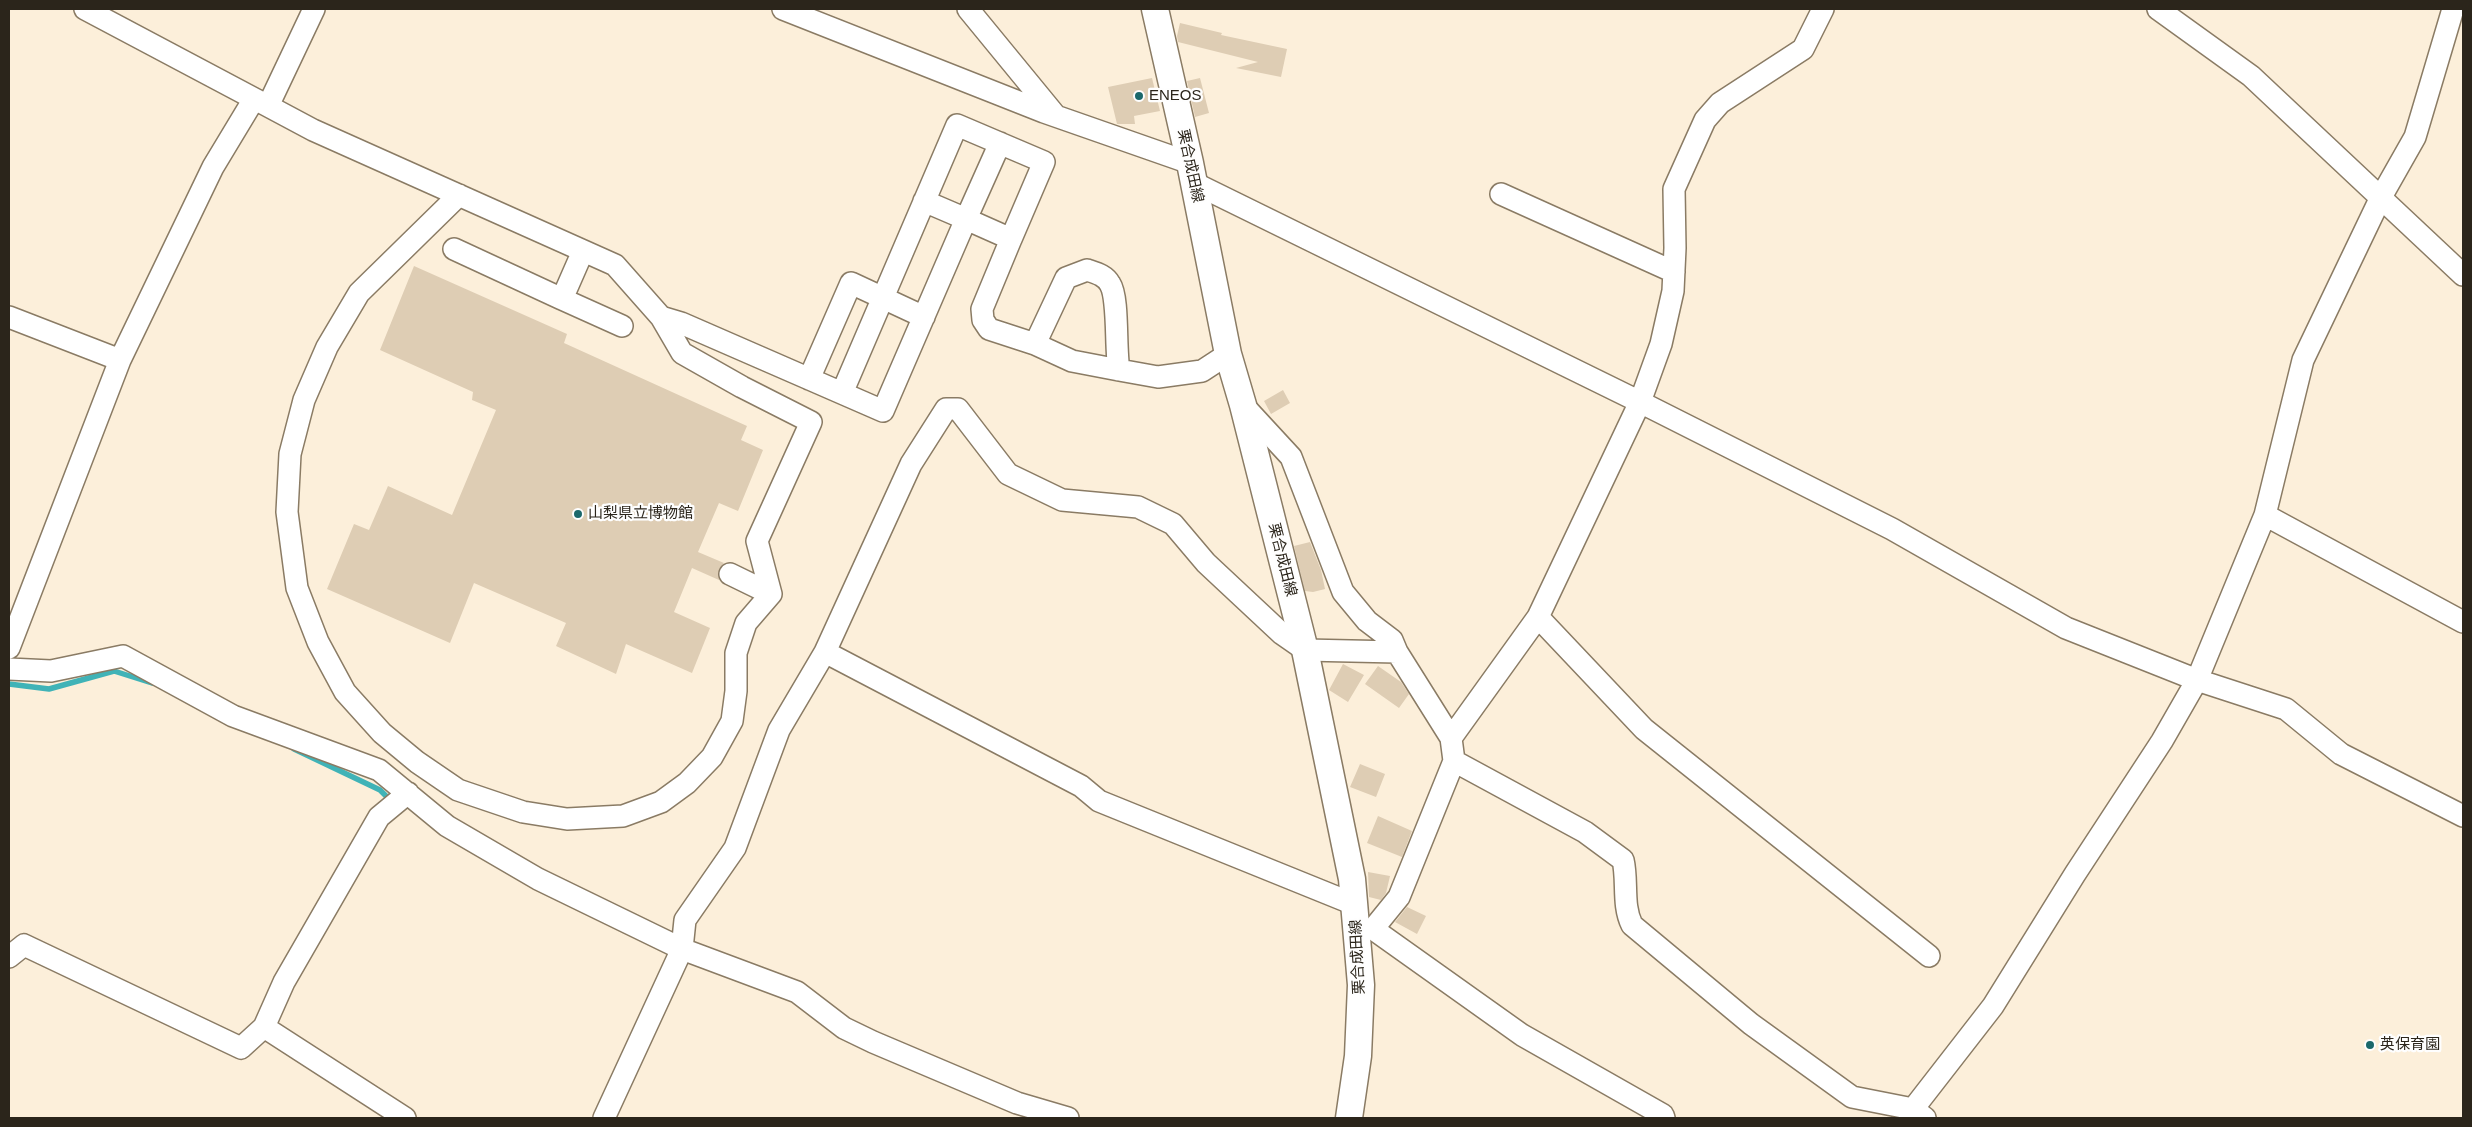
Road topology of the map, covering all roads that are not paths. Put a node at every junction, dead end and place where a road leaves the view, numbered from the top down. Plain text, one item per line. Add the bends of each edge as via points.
1 (85, 9) edge
2 (314, 9) edge
3 (782, 9) edge
4 (968, 9) edge
5 (1155, 9) edge
6 (1823, 9) edge
7 (2158, 9) edge
8 (2456, 11) edge
9 (261, 102) junction
10 (1055, 115) junction
11 (1000, 143) junction
12 (1192, 173) junction
13 (1501, 194) dead end
14 (459, 195) junction
15 (2382, 197) junction
16 (924, 201) junction
17 (966, 219) junction
18 (1012, 238) junction
19 (454, 249) dead end
20 (583, 251) junction
21 (1674, 272) junction
22 (2463, 274) edge
23 (883, 298) junction
24 (562, 299) junction
25 (9, 316) edge
26 (924, 316) junction
27 (661, 317) junction
28 (622, 326) dead end
29 (1034, 344) junction
30 (1228, 354) junction
31 (120, 360) junction
32 (1119, 370) junction
33 (809, 379) junction
34 (842, 393) junction
35 (1640, 402) junction
36 (1243, 405) junction
37 (2265, 515) junction
38 (730, 574) dead end
39 (771, 594) junction
40 (1538, 617) junction
41 (2463, 622) edge
42 (9, 648) edge
43 (1305, 650) junction
44 (825, 652) junction
45 (1397, 652) junction
46 (9, 669) edge
47 (2197, 680) junction
48 (1451, 738) junction
49 (1454, 761) junction
50 (408, 793) junction
51 (2463, 816) edge
52 (1362, 918) junction
53 (682, 949) junction
54 (9, 956) edge
55 (1929, 956) dead end
56 (264, 1027) junction
57 (1919, 1113) edge
58 (406, 1118) edge
59 (604, 1118) edge
60 (1068, 1118) edge
61 (1349, 1118) edge
62 (1664, 1118) edge

1 - 9 street
2 - 9 street
3 - 10 street
4 - 10 street
5 - 12 main road, 栗合成田線
6 - 21 street via 1802,49 1720,103 1706,120 1674,189
7 - 15 street via 2251,76
8 - 15 street via 2415,137
9 - 14 street via 313,130
9 - 31 street via 213,167
10 - 12 street
11 - 16 street via 957,125
11 - 17 street
11 - 18 street via 1044,162
12 - 30 main road, 栗合成田線
12 - 35 street
13 - 21 street
14 - 20 street
14 - 39 street via 359,293 327,347 304,400 290,454 287,512 297,588 318,642 345,692 382,733 458,790 523,812 567,819 623,816 661,802 687,783 712,757 732,721 736,653 746,623
15 - 22 street
15 - 37 street via 2304,360
16 - 17 street
16 - 23 street
17 - 18 street
17 - 26 street
18 - 29 street via 982,309 983,320 989,329
19 - 24 street
20 - 24 street
20 - 27 street via 615,265
21 - 35 street via 1673,292 1661,344
23 - 26 street
23 - 33 street via 851,283
23 - 34 street
24 - 28 street
25 - 31 street
26 - 34 street via 883,411
27 - 33 street
27 - 39 street via 682,353 812,422 757,541
29 - 32 street via 1072,361
29 - 32 street via 1066,278 1087,270 1103,276 1111,284 1115,298
30 - 32 street via 1202,371 1158,377
30 - 36 main road, 栗合成田線
31 - 42 street
33 - 34 street
35 - 40 street
35 - 47 street via 1892,529 2066,628
36 - 43 main road, 栗合成田線
36 - 45 street via 1291,457 1343,592 1367,621 1392,640
37 - 41 street
37 - 47 street
38 - 39 street
40 - 48 street
40 - 55 street via 1644,729
43 - 44 street via 1282,634 1206,564 1173,524 1138,507 1062,500 1008,474 958,409 946,409 911,464
43 - 45 street
43 - 52 main road, 栗合成田線
44 - 52 street via 1081,786 1099,801
44 - 53 street via 779,730 735,848 685,920
45 - 48 street
46 - 50 street via 51,671 124,656 232,716 379,770
47 - 51 street via 2286,709 2341,754
47 - 57 street via 2162,741 1993,1006
48 - 49 street
49 - 52 street via 1399,897
49 - 57 street via 1585,832 1623,860 1627,877 1626,913 1632,925 1751,1024 1852,1097
50 - 53 street via 447,826 538,879
50 - 56 street via 379,817 284,982
52 - 61 main road, 栗合成田線 via 1359,1039
52 - 62 street via 1522,1035
53 - 59 street
53 - 60 street via 796,992 844,1028 874,1042 1017,1103
54 - 56 street via 24,945 241,1048
56 - 58 street

